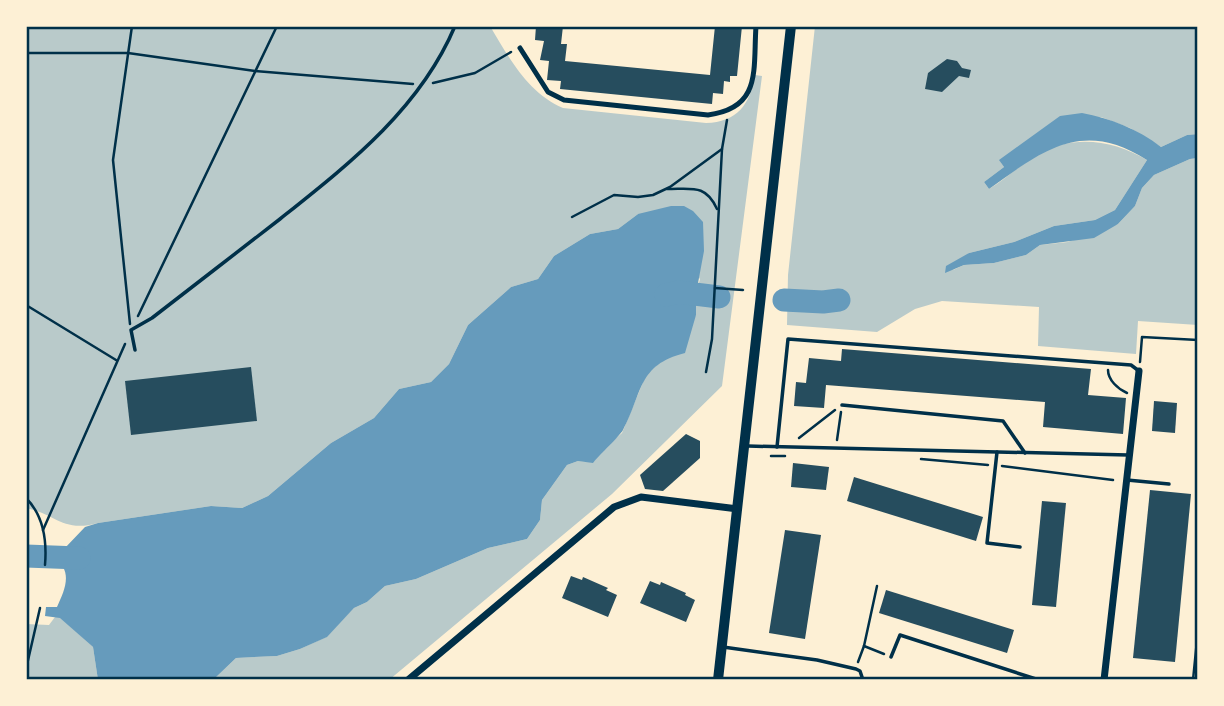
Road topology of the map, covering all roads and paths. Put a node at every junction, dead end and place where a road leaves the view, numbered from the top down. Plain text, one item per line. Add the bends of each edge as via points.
1 (132, 26) edge
2 (277, 26) edge
3 (454, 26) edge
4 (756, 26) edge
5 (791, 26) edge
6 (520, 48) joint
7 (26, 53) edge
8 (128, 53) junction
9 (255, 71) junction
10 (424, 85) junction
11 (728, 113) junction
12 (722, 149) junction
13 (666, 189) junction
14 (719, 212) junction
15 (572, 218) dead end
16 (715, 288) junction
17 (743, 290) dead end
18 (26, 305) edge
19 (131, 330) junction
20 (1198, 340) edge
21 (135, 350) dead end
22 (118, 360) junction
23 (1109, 363) junction
24 (1139, 371) junction
25 (706, 372) dead end
26 (1137, 396) junction
27 (842, 405) junction
28 (744, 446) junction
29 (777, 447) junction
30 (788, 447) junction
31 (836, 448) junction
32 (997, 452) junction
33 (1025, 453) junction
34 (1130, 455) junction
35 (771, 456) dead end
36 (784, 456) dead end
37 (916, 459) dead end
38 (995, 466) junction
39 (1114, 480) dead end
40 (1127, 480) junction
41 (1168, 484) dead end
42 (26, 498) edge
43 (738, 509) junction
44 (43, 530) junction
45 (1020, 547) dead end
46 (45, 565) dead end
47 (877, 586) dead end
48 (40, 608) dead end
49 (1198, 630) edge
50 (864, 646) junction
51 (721, 647) junction
52 (891, 656) joint
53 (26, 668) edge
54 (856, 668) junction
55 (408, 680) edge
56 (718, 680) edge
57 (863, 680) edge
58 (1039, 680) edge
59 (1104, 680) edge
60 (1193, 680) edge

1 - 8 path
2 - 9 path
3 - 10 lane
4 - 11 street via 752,82 745,101
5 - 28 main road
6 - 10 path via 475,73
6 - 11 street via 548,92 564,100 708,115
7 - 8 path
8 - 9 path
8 - 19 path via 113,160
9 - 10 path
9 - 19 path
10 - 19 lane via 395,120 308,196
11 - 12 path
12 - 13 path
12 - 14 path
13 - 14 path via 699,189 711,195
13 - 15 path via 638,197 614,195
14 - 16 path
16 - 17 path
16 - 25 path
18 - 22 path
19 - 21 lane
19 - 22 path
20 - 24 path via 1142,337
22 - 44 path
23 - 24 lane via 1131,365
23 - 26 path via 1108,376 1116,386
23 - 29 lane via 788,339
24 - 26 street
26 - 34 street
27 - 30 path
27 - 31 path
27 - 33 lane via 1003,421
28 - 29 lane
28 - 43 main road
29 - 30 lane
30 - 31 lane
31 - 32 lane
32 - 33 lane
32 - 38 lane
33 - 34 lane
34 - 40 street
35 - 36 path
37 - 38 path
38 - 39 path
38 - 45 lane via 987,543
40 - 41 lane
40 - 59 street
42 - 44 path via 36,508
43 - 51 main road
43 - 55 street via 641,497 614,507
44 - 46 path
47 - 50 path
48 - 53 path
49 - 60 path
50 - 52 path
50 - 54 path
51 - 54 lane
51 - 56 main road
52 - 58 lane via 900,635
54 - 57 lane

